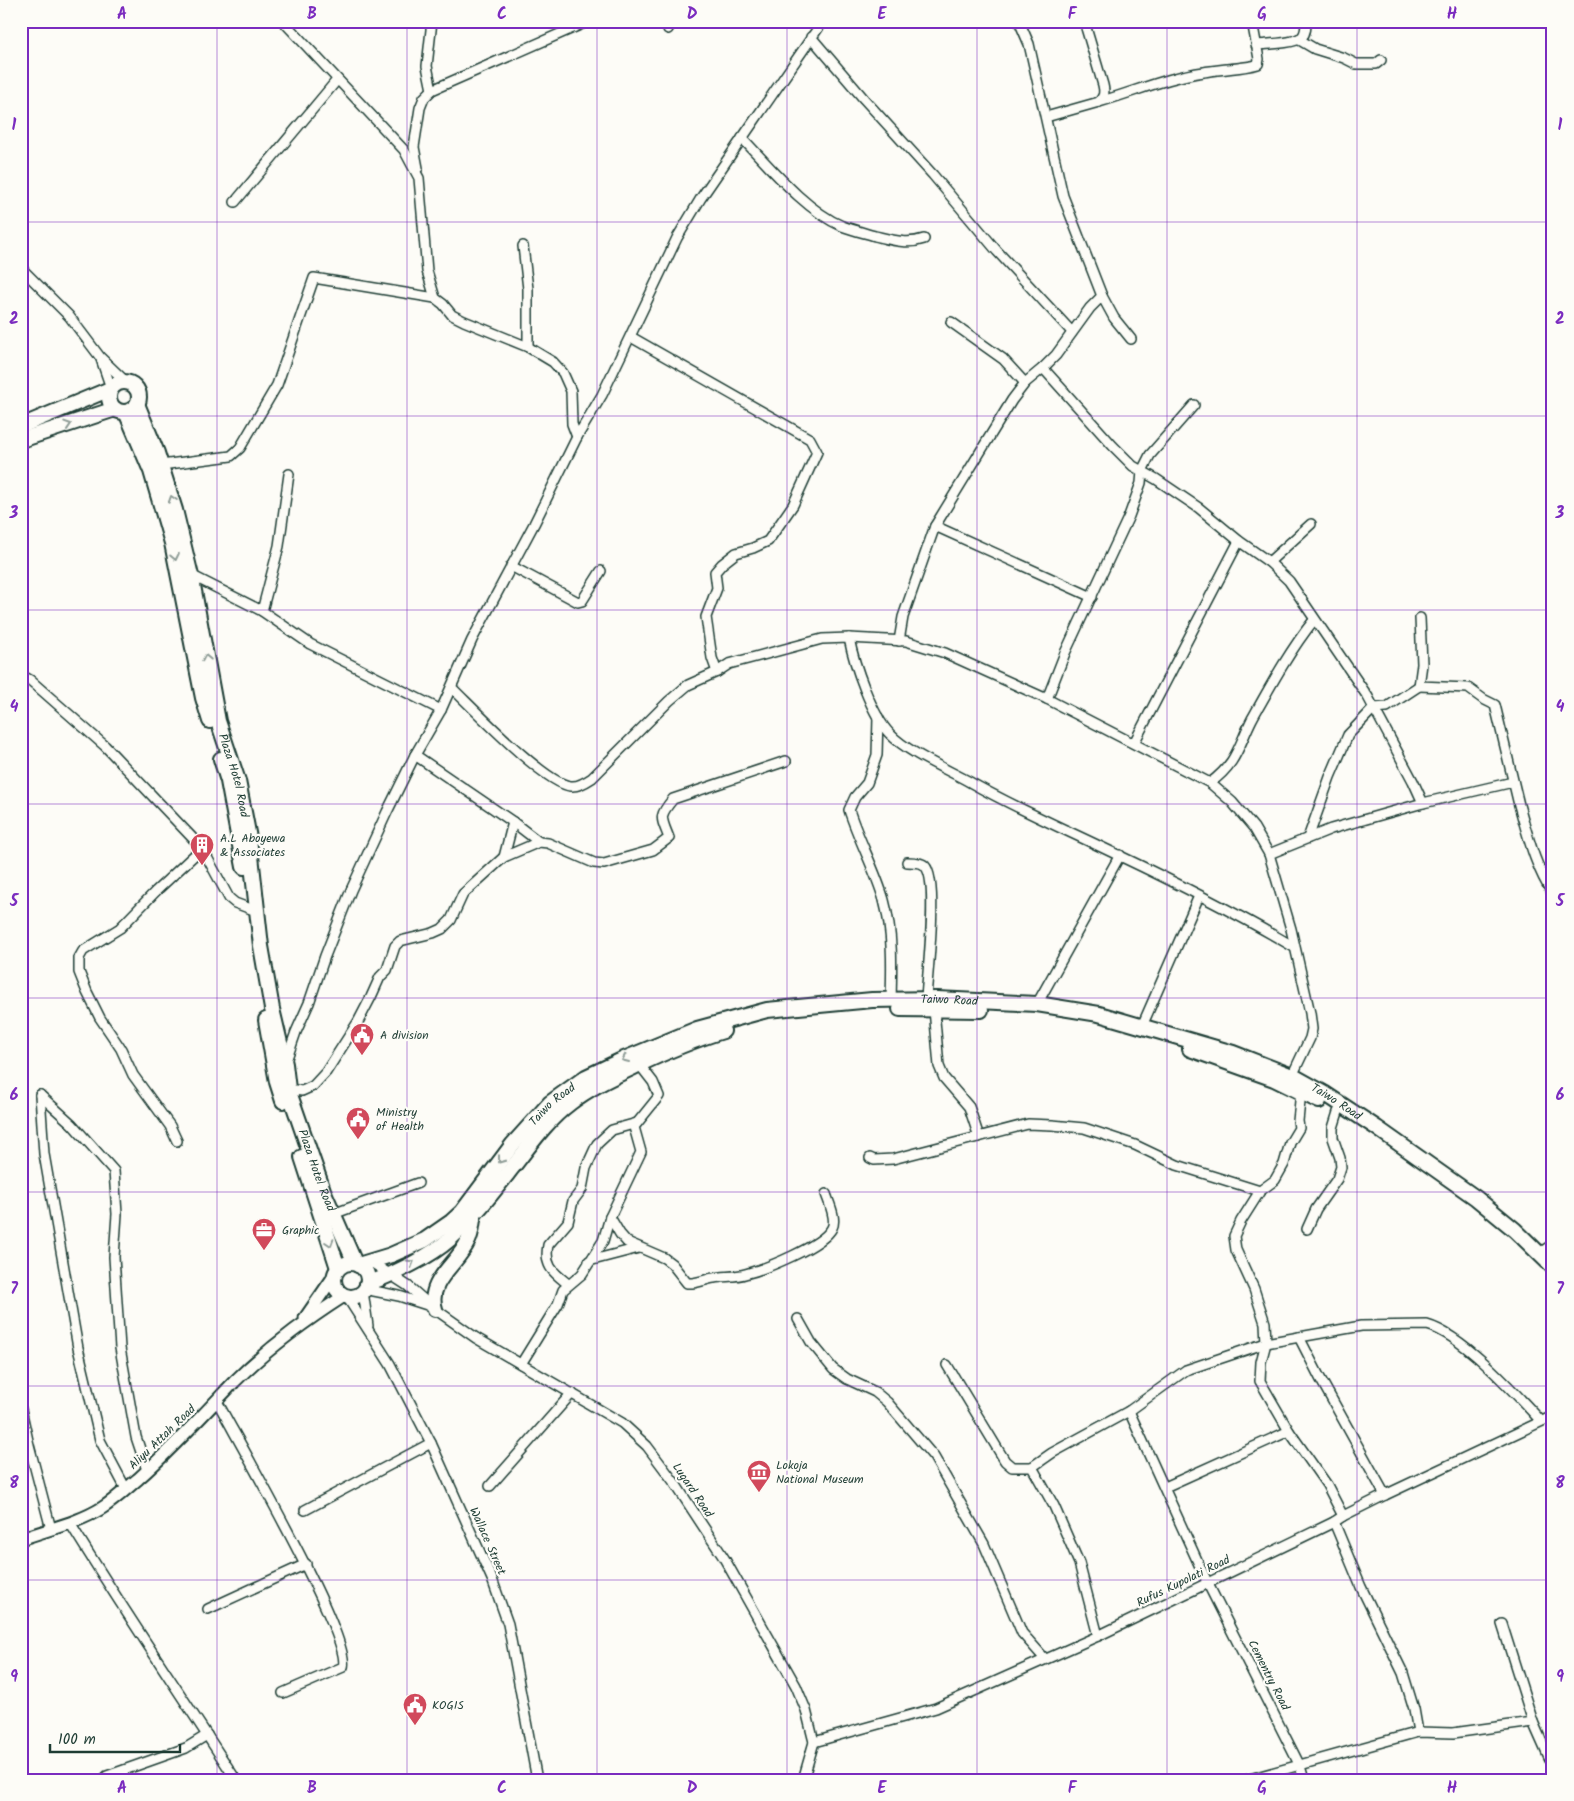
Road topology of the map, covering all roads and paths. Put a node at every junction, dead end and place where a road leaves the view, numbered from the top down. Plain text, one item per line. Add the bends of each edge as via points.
1 (283, 21) edge
2 (432, 21) edge
3 (589, 21) edge
4 (822, 21) edge
5 (1019, 21) edge
6 (1084, 21) edge
7 (1252, 21) edge
8 (1306, 21) edge
9 (811, 37) junction
10 (1298, 39) junction
11 (1256, 45) junction
12 (1382, 60) dead end
13 (337, 80) junction
14 (432, 90) junction
15 (1099, 102) junction
16 (1046, 118) junction
17 (742, 138) junction
18 (414, 147) junction
19 (404, 150) junction
20 (419, 178) junction
21 (235, 202) dead end
22 (924, 239) dead end
23 (523, 246) dead end
24 (21, 268) edge
25 (1102, 296) junction
26 (435, 298) junction
27 (951, 322) dead end
28 (1072, 332) junction
29 (631, 337) junction
30 (1131, 339) dead end
31 (528, 347) junction
32 (100, 357) junction
33 (1043, 368) junction
34 (126, 382) junction
35 (1025, 383) junction
36 (111, 389) junction
37 (1194, 405) dead end
38 (126, 408) junction
39 (21, 426) edge
40 (577, 437) junction
41 (21, 440) edge
42 (161, 465) junction
43 (1142, 472) junction
44 (289, 474) dead end
45 (1311, 524) dead end
46 (935, 526) junction
47 (1239, 540) junction
48 (1268, 562) junction
49 (511, 566) junction
50 (601, 571) dead end
51 (190, 575) junction
52 (1092, 597) junction
53 (262, 610) junction
54 (1420, 618) dead end
55 (1314, 620) junction
56 (849, 638) junction
57 (899, 641) junction
58 (717, 672) junction
59 (21, 675) edge
60 (1419, 686) junction
61 (452, 688) junction
62 (1047, 699) junction
63 (1374, 708) junction
64 (441, 710) junction
65 (878, 716) junction
66 (1134, 742) junction
67 (415, 755) junction
68 (786, 761) dead end
69 (1513, 782) junction
70 (1210, 783) junction
71 (1423, 803) junction
72 (513, 822) junction
73 (1308, 838) junction
74 (539, 842) junction
75 (202, 848) junction
76 (1269, 854) junction
77 (1120, 855) junction
78 (504, 857) junction
79 (907, 862) dead end
80 (1553, 894) edge
81 (1199, 896) junction
82 (251, 909) junction
83 (1294, 947) junction
84 (891, 1000) junction
85 (930, 1004) junction
86 (1037, 1004) junction
87 (1142, 1026) junction
88 (285, 1064) junction
89 (639, 1064) junction
90 (1292, 1076) junction
91 (282, 1086) junction
92 (1301, 1091) junction
93 (1338, 1112) junction
94 (637, 1123) junction
95 (979, 1137) junction
96 (176, 1141) dead end
97 (870, 1158) dead end
98 (418, 1183) dead end
99 (1260, 1192) junction
100 (826, 1194) dead end
101 (333, 1214) junction
102 (474, 1214) junction
103 (610, 1217) junction
104 (1307, 1228) dead end
105 (1553, 1244) edge
106 (639, 1248) junction
107 (1540, 1253) junction
108 (590, 1261) junction
109 (361, 1263) junction
110 (1553, 1267) edge
111 (336, 1272) junction
112 (390, 1276) junction
113 (1553, 1277) edge
114 (568, 1284) junction
115 (365, 1288) junction
116 (346, 1296) junction
117 (434, 1308) junction
118 (798, 1320) dead end
119 (301, 1324) junction
120 (368, 1329) junction
121 (1299, 1337) junction
122 (1266, 1343) junction
123 (521, 1364) junction
124 (947, 1365) dead end
125 (572, 1393) junction
126 (217, 1401) junction
127 (21, 1409) edge
128 (1129, 1411) junction
129 (1553, 1416) edge
130 (1541, 1421) junction
131 (1289, 1431) junction
132 (431, 1443) junction
133 (1032, 1467) junction
134 (147, 1470) junction
135 (490, 1486) dead end
136 (1165, 1487) junction
137 (126, 1489) junction
138 (1385, 1495) junction
139 (305, 1510) dead end
140 (1343, 1516) junction
141 (1334, 1522) junction
142 (70, 1523) junction
143 (51, 1529) junction
144 (21, 1539) edge
145 (306, 1564) junction
146 (1207, 1582) junction
147 (208, 1608) dead end
148 (1502, 1624) dead end
149 (1098, 1636) junction
150 (1045, 1659) junction
151 (283, 1693) dead end
152 (1533, 1722) junction
153 (1418, 1732) junction
154 (208, 1735) junction
155 (814, 1742) junction
156 (1300, 1766) junction
157 (1553, 1767) edge
158 (103, 1780) edge
159 (236, 1780) edge
160 (537, 1780) edge
161 (803, 1780) edge
162 (1246, 1780) edge
163 (1304, 1780) edge

1 - 13 street
2 - 14 street via 427,66
3 - 14 street
4 - 9 street
5 - 16 street via 1029,44
6 - 15 street via 1105,92
7 - 11 street
8 - 10 street via 1306,29
9 - 17 street
9 - 28 street via 996,251
10 - 11 street
10 - 12 street via 1356,64 1376,64
11 - 15 street via 1259,59 1254,67 1184,75
13 - 19 street
13 - 21 street
14 - 18 street via 420,108
15 - 16 street
16 - 25 street via 1063,196
17 - 22 street via 790,188 842,226 898,241
17 - 29 street via 677,238
18 - 19 street
18 - 20 street
19 - 20 street
20 - 26 street via 427,271
23 - 31 street via 528,290
24 - 32 street via 69,316
25 - 28 street
25 - 30 street
26 - 31 street via 452,315
26 - 42 street via 314,278 277,385 240,448 231,456
27 - 35 street via 1003,359
28 - 33 street
29 - 40 street
29 - 58 street via 810,439 817,452 793,505 768,541 736,553 715,572 716,588 706,617
31 - 40 street via 553,362 563,373 571,391 572,424
32 - 34 street
32 - 36 street
33 - 35 street
33 - 43 street via 1132,466
34 - 36 main road via 116,383
34 - 38 main road via 132,384 139,397
35 - 46 street
36 - 38 main road via 109,400
36 - 39 main road
37 - 43 street via 1150,455
41 -> 38 main road
38 - 42 main road, Plaza Hotel Road
38 -> 82 main road, Plaza Hotel Road via 151,471 172,543 203,698 228,781
40 - 49 street
51 -> 42 main road, Plaza Hotel Road via 176,510
43 - 47 street via 1199,508
43 - 52 street via 1136,496
44 - 53 street via 279,546
45 - 48 street
46 - 52 street
46 - 57 street via 903,617
47 - 48 street
47 - 66 street
48 - 55 street via 1289,581
49 - 50 street via 578,602
49 - 61 street via 472,640
51 - 53 street
88 -> 51 main road, Plaza Hotel Road via 261,946 249,838 238,780 218,721
52 - 62 street
53 - 64 street via 310,644
54 - 60 street via 1422,664
55 - 63 street
55 - 70 street via 1272,684 1235,757 1224,773
56 - 57 street
56 - 58 street via 808,642 729,664
56 - 65 street via 852,658
57 - 62 street via 945,653
58 - 61 street via 688,685 669,701 592,778 569,786 530,762
59 - 75 street via 105,746
60 - 63 street via 1387,707
60 - 69 street via 1468,688 1495,705
61 - 64 street
62 - 66 street
63 - 71 street
63 - 73 street via 1348,735
64 - 67 street
65 - 77 street via 900,743 1006,803
65 - 84 street via 877,755 867,783 849,810 890,926 893,959
66 - 70 street
67 - 72 street
67 - 88 street via 351,890
68 - 74 street via 673,799 662,814 669,838 653,850 604,864
69 - 71 street
69 - 80 street via 1532,852
70 - 76 street via 1254,828
71 - 73 street
72 - 74 street
72 - 78 street
73 - 76 street
74 - 78 street
75 - 82 street via 229,898
75 - 96 street via 120,928 83,951 79,958 79,972 100,1018 121,1049 133,1075 170,1126
76 - 83 street
77 - 81 street
77 - 86 street
78 - 91 street via 463,894 451,920 442,929 400,941 395,946 387,970 380,977 358,1022 326,1072 313,1086 302,1091
79 - 85 street via 926,866 931,878
81 - 83 street
81 - 87 street
82 - 91 main road, Plaza Hotel Road via 270,1044
83 - 90 street via 1312,1029
84 - 85 main road, Taiwo Road
84 -> 109 main road, Taiwo Road via 794,1006 738,1017 697,1029 586,1077 550,1103 513,1144 462,1212 450,1222 425,1240
85 - 86 main road, Taiwo Road
85 - 89 main road, Taiwo Road via 855,1008 748,1023 689,1042
85 - 92 main road, Taiwo Road via 1093,1020 1185,1047 1274,1078
85 - 95 street via 939,1066 944,1078 969,1107
86 - 87 main road, Taiwo Road via 1099,1014
87 - 90 main road, Taiwo Road via 1233,1053
88 - 91 main road, Plaza Hotel Road
89 - 94 street via 653,1082 658,1096
89 - 102 main road, Taiwo Road via 569,1103 542,1129
90 - 107 main road, Taiwo Road via 1324,1093 1476,1198
91 - 101 main road, Plaza Hotel Road
91 -> 111 main road, Plaza Hotel Road
92 - 93 main road, Taiwo Road
92 - 99 street via 1299,1128 1276,1180
93 - 104 street via 1333,1138 1341,1167
93 - 113 main road, Taiwo Road via 1480,1211
94 - 103 street via 634,1127 641,1152
94 - 114 street via 612,1130 597,1144 568,1222 548,1245 547,1262 554,1273
95 - 97 street via 893,1158
95 - 99 street via 1028,1124 1084,1128 1134,1145 1177,1165
98 - 101 street
99 - 122 street via 1234,1236 1236,1250 1265,1323
100 - 106 street via 834,1221 832,1229 812,1246 786,1260 744,1274 688,1283 664,1258
101 - 109 main road, Plaza Hotel Road
112 -> 102 main road, Taiwo Road via 449,1240
102 - 117 main road via 468,1241 438,1284 433,1297
103 - 106 street via 623,1238
103 - 108 street via 603,1241
105 - 107 street
106 - 108 street
107 - 110 main road, Taiwo Road
108 - 114 street via 582,1274
109 - 111 main road via 346,1263
109 - 112 street
109 - 115 main road via 367,1275
111 - 116 main road via 334,1285
111 - 119 street
112 - 115 main road, Taiwo Road
112 - 117 street
114 - 123 street
115 - 116 main road via 356,1296
115 - 117 street
115 - 120 street
116 - 119 street
116 - 120 street, Wallace Street
117 - 123 street, Lugard Road
118 - 150 street via 833,1369 887,1402 934,1457 984,1544 1022,1633
119 - 126 street, Aliyu Attah Road via 235,1381
120 - 132 street, Wallace Street
121 - 122 street
121 - 130 street via 1361,1326 1427,1325 1437,1328 1497,1375
121 - 138 street
122 - 128 street via 1186,1370
122 - 131 street via 1260,1381
123 - 125 street, Lugard Road
124 - 133 street via 1005,1461 1012,1467
125 - 135 street
125 - 155 street, Lugard Road via 615,1418 634,1434 674,1482 724,1558 796,1686
126 - 134 street, Aliyu Attah Road
126 - 145 street
127 - 143 street
128 - 133 street via 1052,1452
128 - 136 street, Cementry Road
129 - 130 street, Rufus Kupolati Road
130 - 138 street, Rufus Kupolati Road
131 - 136 street
131 - 140 street via 1327,1485
132 - 139 street
132 - 160 street, Wallace Street via 492,1579 508,1624
133 - 149 street via 1079,1562
134 - 137 street, Aliyu Attah Road
134 - 137 street via 136,1437 120,1348 114,1257 117,1214 114,1171 72,1124 40,1096 44,1154 78,1348 100,1440
136 - 146 street, Cementry Road
137 - 142 street, Aliyu Attah Road via 103,1508
138 - 140 street, Rufus Kupolati Road
140 - 141 street, Rufus Kupolati Road
141 - 146 street, Rufus Kupolati Road
141 - 153 street via 1403,1673
142 - 143 street, Aliyu Attah Road
142 - 154 street
143 - 144 street, Aliyu Attah Road
145 - 147 street
145 - 151 street via 342,1646 345,1663 344,1667
146 - 149 street, Rufus Kupolati Road
146 - 156 street, Cementry Road
148 - 152 street
149 - 150 street, Rufus Kupolati Road
150 - 155 street, Rufus Kupolati Road via 936,1708
152 - 153 street via 1453,1733
152 - 157 street
153 - 156 street
154 - 158 street via 186,1748
154 - 159 street
155 - 161 street
156 - 162 street
156 - 163 street, Cementry Road

